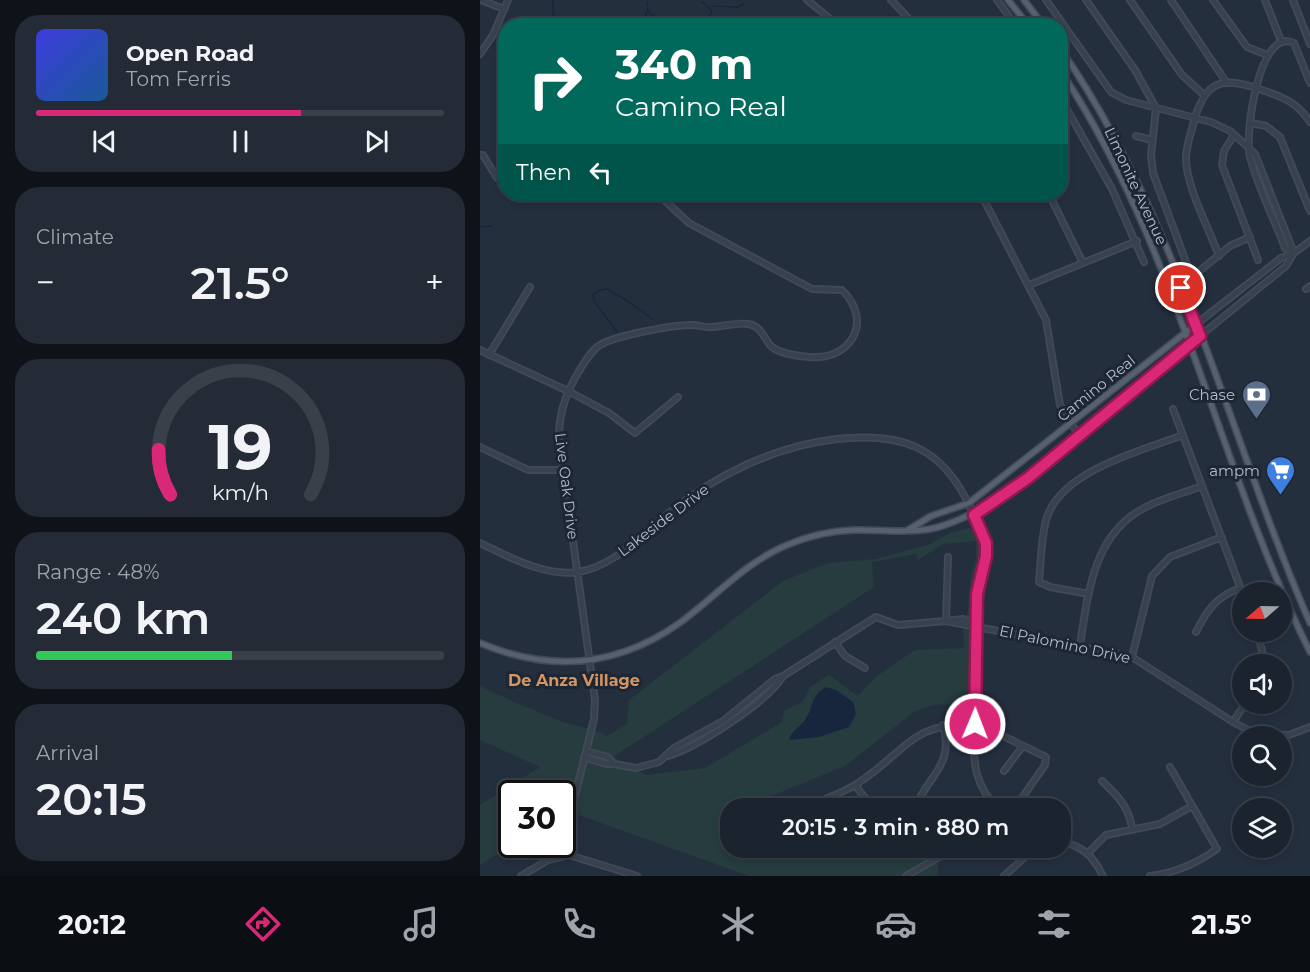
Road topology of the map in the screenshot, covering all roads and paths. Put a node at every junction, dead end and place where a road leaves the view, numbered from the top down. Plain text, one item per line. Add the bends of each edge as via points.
1 (481, 0) edge
2 (508, 0) edge
3 (807, 0) edge
4 (891, 0) edge
5 (996, 0) edge
6 (1008, 0) edge
7 (1024, 0) edge
8 (1046, 0) edge
9 (1086, 0) edge
10 (1130, 0) edge
11 (1171, 0) edge
12 (1213, 0) edge
13 (1265, 0) edge
14 (1293, 0) edge
15 (504, 9) junction
16 (500, 18) edge
17 (829, 18) edge
18 (908, 18) edge
19 (1010, 18) edge
20 (1023, 18) edge
21 (1038, 18) edge
22 (1059, 18) edge
23 (498, 23) edge
24 (1310, 23) edge
25 (1303, 26) junction
26 (1068, 31) edge
27 (1281, 41) junction
28 (1310, 44) edge
29 (480, 54) edge
30 (1268, 55) junction
31 (1068, 60) edge
32 (1226, 82) junction
33 (1310, 83) edge
34 (1068, 84) edge
35 (1256, 87) junction
36 (1204, 95) junction
37 (1156, 108) junction
38 (1068, 111) edge
39 (1195, 117) junction
40 (1310, 122) edge
41 (1251, 123) junction
42 (1234, 135) junction
43 (1136, 136) dead end
44 (1152, 140) junction
45 (1249, 148) junction
46 (480, 154) edge
47 (498, 178) edge
48 (665, 201) edge
49 (1052, 201) edge
50 (985, 202) dead end
51 (1310, 211) edge
52 (1250, 237) junction
53 (1137, 241) junction
54 (1310, 241) edge
55 (1294, 253) junction
56 (1219, 255) junction
57 (1258, 260) dead end
58 (1144, 262) dead end
59 (1083, 263) junction
60 (1029, 285) junction
61 (530, 287) dead end
62 (1195, 325) junction
63 (1185, 332) junction
64 (1200, 336) junction
65 (1190, 344) junction
66 (480, 350) edge
67 (489, 355) junction
68 (568, 390) junction
69 (678, 397) dead end
70 (1173, 409) dead end
71 (1071, 424) junction
72 (1183, 435) junction
73 (1079, 436) junction
74 (480, 447) edge
75 (563, 470) junction
76 (1202, 486) junction
77 (969, 503) junction
78 (974, 515) junction
79 (908, 530) junction
80 (1221, 537) junction
81 (480, 543) edge
82 (948, 557) dead end
83 (579, 572) junction
84 (1238, 582) edge
85 (1232, 593) edge
86 (1089, 594) junction
87 (946, 621) junction
88 (1310, 623) edge
89 (976, 625) junction
90 (1196, 632) dead end
91 (835, 642) junction
92 (480, 643) edge
93 (1080, 645) junction
94 (1310, 652) edge
95 (1132, 657) junction
96 (590, 662) junction
97 (865, 668) dead end
98 (1238, 714) edge
99 (1233, 722) junction
100 (975, 724) junction
101 (943, 725) junction
102 (1310, 726) edge
103 (1003, 736) dead end
104 (1022, 747) junction
105 (586, 751) junction
106 (604, 756) junction
107 (585, 757) junction
108 (602, 763) junction
109 (614, 764) junction
110 (1170, 767) dead end
111 (1004, 771) dead end
112 (1102, 781) dead end
113 (855, 785) junction
114 (576, 792) edge
115 (826, 798) edge
116 (865, 798) edge
117 (921, 798) edge
118 (989, 798) edge
119 (1022, 798) edge
120 (1192, 806) junction
121 (1132, 828) junction
122 (1071, 844) edge
123 (1088, 853) junction
124 (576, 857) edge
125 (556, 858) edge
126 (937, 858) edge
127 (1024, 858) edge
128 (521, 876) edge
129 (637, 876) edge
130 (906, 876) edge
131 (1004, 876) edge
132 (1103, 876) edge
133 (1150, 876) edge

1 - 15 street
2 - 15 street
3 - 17 street
4 - 18 street
5 - 19 street
6 - 20 main road
7 - 21 main road
8 - 22 street
9 - 37 street via 1135,70
10 - 36 street via 1182,75
11 - 32 street
12 - 30 street via 1247,47
13 - 27 street
14 - 25 street
15 - 16 street
23 - 29 street
24 - 25 street
25 - 28 street
26 - 37 street via 1111,92
27 - 30 street
27 - 33 street via 1294,43
30 - 35 street
31 - 62 main road, Limonite Avenue via 1124,153
32 - 35 street
32 - 36 street
34 - 63 main road, Limonite Avenue via 1116,165
35 - 40 street via 1288,100
35 - 41 street
36 - 39 street
37 - 39 street
37 - 44 street
38 - 53 street
39 - 42 street
39 - 56 street via 1186,165
41 - 45 street
41 - 51 street via 1266,126 1280,137
42 - 45 street
42 - 52 street via 1224,151 1222,165
43 - 44 street
44 - 56 street via 1155,183 1189,270 1197,273
45 - 55 street via 1255,154
46 - 47 street
48 - 68 street, Live Oak Drive via 689,223 812,289 842,290 855,308 858,324 848,345 835,355 784,353 771,346 756,327 747,324 709,328 692,325 617,337 598,346
49 - 59 street
50 - 60 street
52 - 56 street
52 - 57 street
53 - 58 street
53 - 59 street
54 - 55 street, Camino Real
55 - 62 street, Camino Real via 1281,258
55 - 64 street, Camino Real via 1286,266
59 - 60 street
60 - 71 street via 1046,320 1060,405
61 - 67 street
62 - 63 main road, Camino Real
62 - 64 main road, Limonite Avenue
63 - 65 main road, Limonite Avenue
63 - 71 main road, Camino Real
64 - 65 main road, Camino Real
64 - 88 main road, Limonite Avenue
65 - 73 main road, Camino Real
65 - 94 main road, Limonite Avenue via 1282,592
66 - 67 street
67 - 68 street
68 - 69 street via 635,433
68 - 75 street, Live Oak Drive via 559,414
70 - 72 street
71 - 73 street
71 - 77 main road, Camino Real
72 - 76 street
72 - 86 street via 1097,468 1061,495 1047,516 1039,582
73 - 78 main road, Camino Real via 1002,498
74 - 75 street via 528,470
75 - 83 street, Live Oak Drive
76 - 80 street
76 - 86 street via 1146,507 1122,523 1102,551
77 - 78 street, Lakeside Drive
77 - 79 main road, Camino Real via 931,516
77 - 83 street, Lakeside Drive via 951,471 924,450 893,439 856,437 814,442 728,473 668,513 638,541 604,563
78 - 79 main road, Camino Real via 939,527
78 - 89 street, Lakeside Drive via 986,543
79 - 96 main road, Camino Real via 821,533 785,546 744,570 681,622 646,643
80 - 84 street
80 - 95 street via 1177,554 1157,570 1148,584
81 - 83 street, Lakeside Drive via 536,567
82 - 87 street
83 - 96 street, Live Oak Drive
85 - 90 street via 1212,604
86 - 93 street
87 - 89 street, El Palomino Drive via 968,619
87 - 91 street, El Palomino Drive via 898,625 876,617
89 - 93 street, El Palomino Drive
89 - 100 street, Lakeside Drive
91 - 97 street via 845,656
91 - 109 street, El Palomino Drive via 765,686 723,721 674,748 668,756 636,768
92 - 96 main road, Camino Real via 535,660
93 - 95 street, El Palomino Drive
95 - 99 street, El Palomino Drive
96 - 105 street, Live Oak Drive via 595,700
98 - 99 street
99 - 102 street, El Palomino Drive via 1252,733 1272,736 1289,735
100 - 101 street
100 - 118 street, Lakeside Drive via 977,775
101 - 113 street via 912,739
101 - 117 street via 943,762
103 - 104 street
104 - 111 street
104 - 119 street via 1041,753 1046,761
105 - 106 street
105 - 107 street, Live Oak Drive
106 - 108 street
106 - 109 street
107 - 108 street, El Palomino Drive
107 - 114 street, Live Oak Drive
108 - 109 street, El Palomino Drive
110 - 120 street
112 - 121 street via 1128,811
113 - 115 street
113 - 116 street
120 - 121 street via 1160,824
120 - 133 street via 1217,849 1170,874
121 - 123 street via 1106,835
122 - 123 street
123 - 132 street
124 - 129 street
125 - 128 street
126 - 130 street
127 - 131 street

